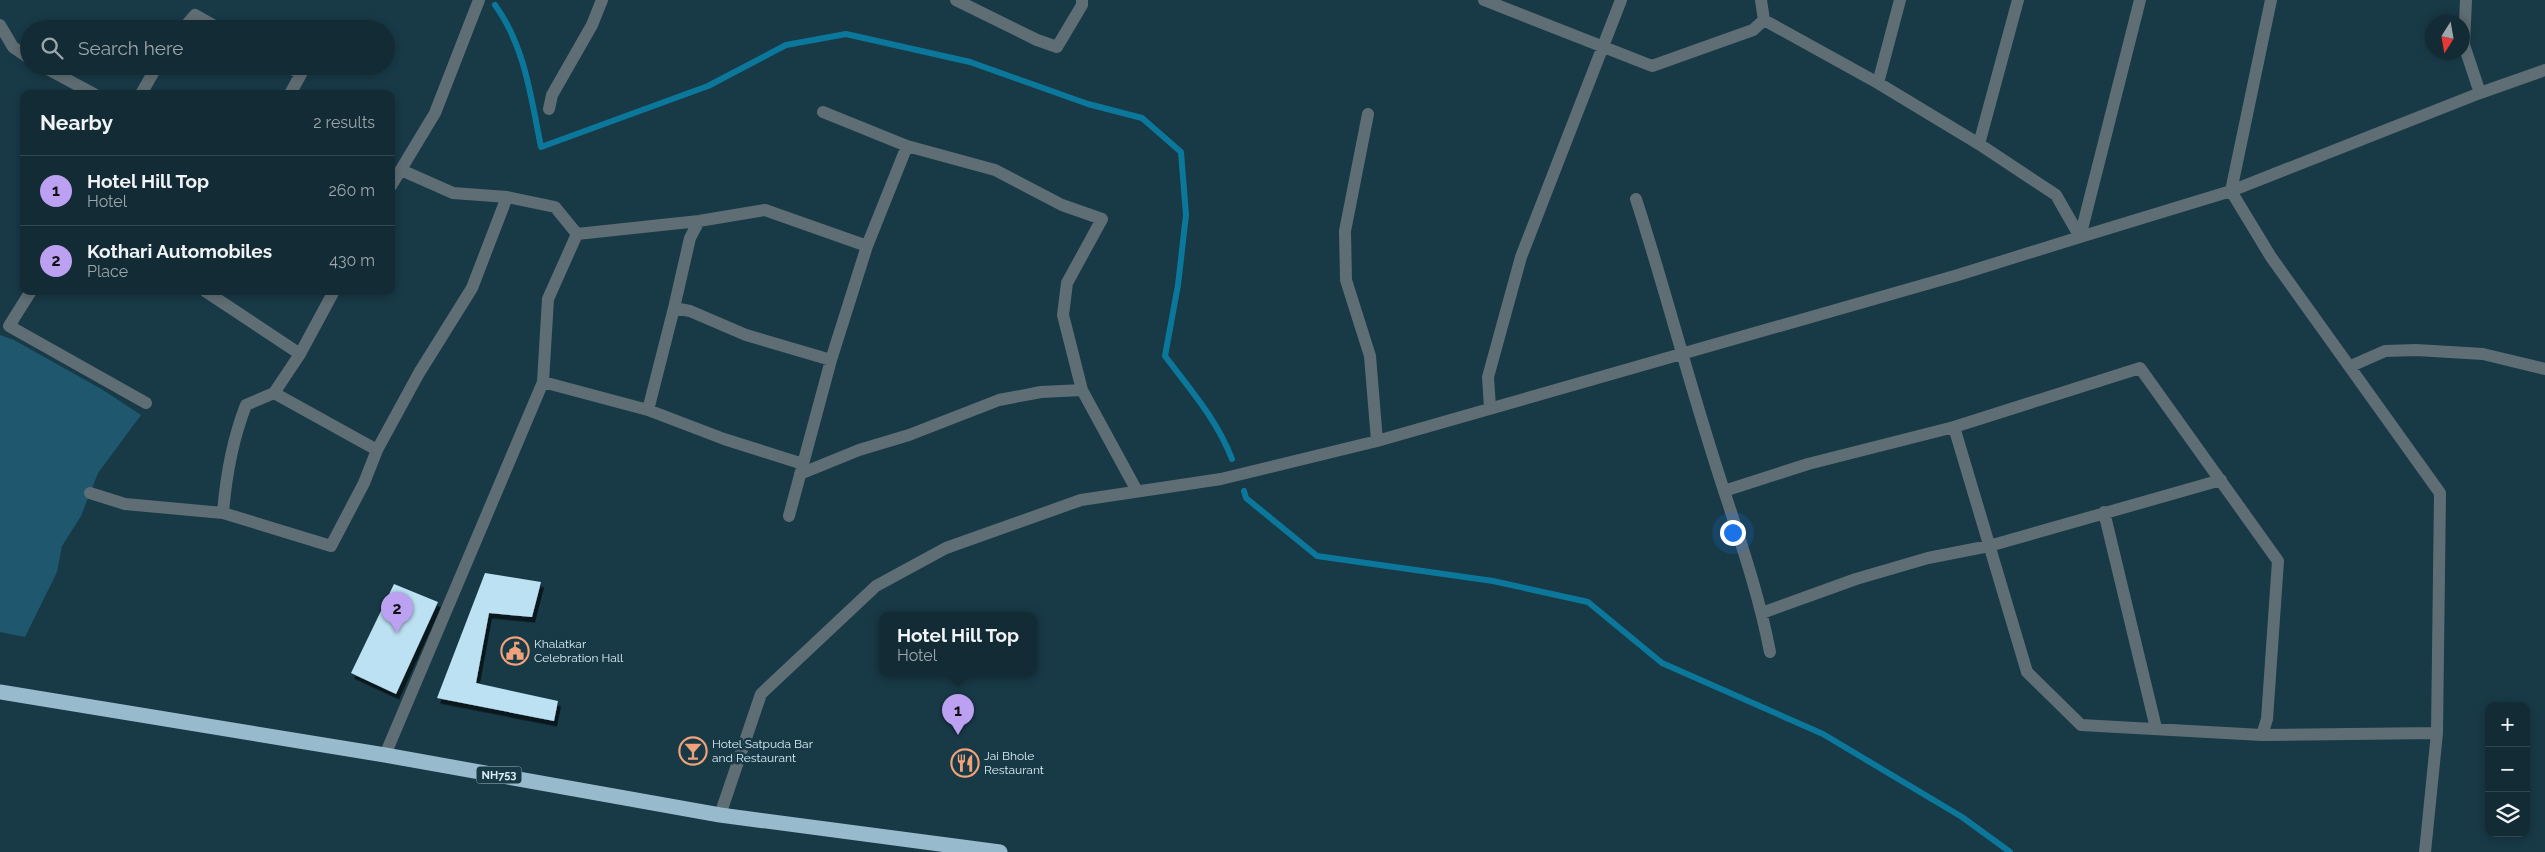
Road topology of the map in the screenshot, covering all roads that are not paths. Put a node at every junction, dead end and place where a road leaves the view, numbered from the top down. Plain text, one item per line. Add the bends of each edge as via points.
1 (479, 0) edge
2 (602, 0) edge
3 (956, 0) edge
4 (1082, 0) edge
5 (1484, 0) edge
6 (1620, 0) edge
7 (1761, 0) edge
8 (1900, 0) edge
9 (2018, 0) edge
10 (2140, 0) edge
11 (2271, 0) edge
12 (2466, 0) edge
13 (191, 20) edge
14 (204, 20) edge
15 (1764, 20) junction
16 (0, 25) edge
17 (1601, 46) junction
18 (20, 52) edge
19 (2545, 70) edge
20 (59, 75) edge
21 (152, 75) edge
22 (300, 75) edge
23 (1878, 83) junction
24 (87, 90) edge
25 (143, 90) edge
26 (292, 90) edge
27 (2480, 93) junction
28 (549, 110) dead end
29 (823, 112) dead end
30 (1368, 114) dead end
31 (1979, 144) junction
32 (908, 146) junction
33 (401, 170) junction
34 (395, 180) edge
35 (2231, 191) junction
36 (507, 197) junction
37 (1636, 199) dead end
38 (699, 221) junction
39 (578, 234) junction
40 (2080, 237) junction
41 (867, 246) junction
42 (28, 295) edge
43 (211, 295) edge
44 (332, 295) edge
45 (674, 308) junction
46 (1683, 353) junction
47 (300, 354) junction
48 (830, 360) junction
49 (2351, 366) junction
50 (2545, 369) edge
51 (543, 382) junction
52 (1082, 390) junction
53 (274, 393) junction
54 (146, 403) dead end
55 (1490, 408) junction
56 (648, 410) junction
57 (1954, 427) junction
58 (1377, 441) junction
59 (378, 450) junction
60 (802, 469) junction
61 (2221, 480) junction
62 (1137, 491) junction
63 (1724, 491) junction
64 (90, 493) dead end
65 (2104, 512) junction
66 (223, 514) junction
67 (789, 516) dead end
68 (1989, 546) junction
69 (1762, 613) junction
70 (1770, 652) dead end
71 (0, 692) edge
72 (2156, 728) junction
73 (2437, 733) junction
74 (2262, 736) junction
75 (385, 755) junction
76 (720, 815) junction
77 (1000, 852) edge
78 (2425, 852) edge

1 - 33 street via 435,113
2 - 28 street via 592,26 552,95
3 - 4 street via 1057,47
5 - 17 street
6 - 17 street
7 - 15 street
8 - 23 street
9 - 31 street
10 - 40 street
11 - 35 street
12 - 27 street via 2464,45
13 - 14 street via 195,15
15 - 17 street via 1753,30 1652,66
15 - 23 street
16 - 18 street via 13,47
17 - 55 street via 1583,101 1521,258 1488,377
19 - 27 street
20 - 24 street
21 - 25 street
22 - 26 street
23 - 31 street
27 - 35 street
29 - 32 street
30 - 58 street via 1345,231 1346,280 1370,356
31 - 40 street via 2056,195
32 - 41 street
32 - 52 street via 995,170 1062,205 1102,219 1067,282 1063,315
33 - 34 street
33 - 36 street via 453,193
35 - 40 street
35 - 49 street via 2271,257
36 - 39 street via 554,207
36 - 59 street via 472,288 418,373
37 - 46 street
38 - 39 street
38 - 41 street via 765,210
38 - 45 street via 690,238
39 - 51 street via 548,299
40 - 46 street
41 - 48 street
42 - 54 street via 9,326
43 - 47 street
44 - 47 street
45 - 48 street via 690,311 746,335
45 - 56 street
46 - 55 street
46 - 63 street
47 - 53 street
48 - 60 street
49 - 50 street via 2385,351 2416,350 2483,354
49 - 73 street via 2440,493
51 - 56 street
51 - 75 street
52 - 60 street via 1041,392 999,400 910,435
52 - 62 street
53 - 59 street
53 - 66 street via 246,405 234,435
55 - 58 street
56 - 60 street
57 - 61 street via 2140,368
57 - 63 street via 1808,464
57 - 68 street
58 - 62 street via 1221,479
59 - 66 street via 331,546
60 - 67 street
61 - 65 street
61 - 74 street via 2278,561 2267,719
62 - 76 street via 1081,500 946,548 876,586 761,694
63 - 69 street
64 - 66 street via 125,504
65 - 68 street
65 - 72 street
68 - 69 street via 1928,558 1856,579
68 - 72 street via 2027,672 2081,725
69 - 70 street
71 - 75 highway, NH753
72 - 74 street
73 - 74 street
73 - 78 street
75 - 76 highway, NH753
76 - 77 highway, NH753

